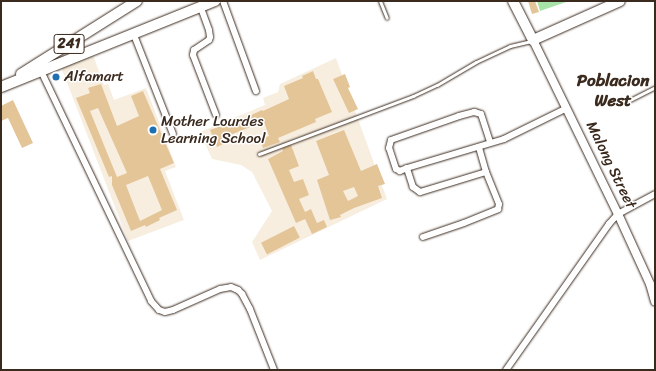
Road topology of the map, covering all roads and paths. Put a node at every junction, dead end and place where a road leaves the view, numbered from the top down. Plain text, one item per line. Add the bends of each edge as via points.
1 (216, 1) edge
2 (222, 1) edge
3 (380, 1) edge
4 (513, 1) edge
5 (134, 2) edge
6 (616, 2) edge
7 (201, 8) junction
8 (387, 18) dead end
9 (134, 35) junction
10 (533, 40) junction
11 (41, 71) junction
12 (1, 87) edge
13 (655, 87) edge
14 (256, 91) dead end
15 (630, 100) dead end
16 (565, 109) junction
17 (216, 115) dead end
18 (173, 134) dead end
19 (490, 142) junction
20 (479, 147) junction
21 (259, 154) dead end
22 (407, 168) junction
23 (486, 172) junction
24 (655, 194) edge
25 (618, 214) junction
26 (423, 237) dead end
27 (655, 302) edge
28 (274, 370) edge
29 (506, 370) edge

1 - 7 main road
2 - 14 street
3 - 8 lane
4 - 10 main road, Malong Street
5 - 12 main road, 241
6 - 10 main road
7 - 9 main road
7 - 17 street via 210,37 194,50 193,55
9 - 11 main road
9 - 18 street
10 - 16 street, Malong Street
10 - 21 lane via 510,46 413,96
11 - 12 main road
11 - 28 street via 151,301 159,310 165,312 220,289 231,287 238,290 250,309
13 - 15 lane
16 - 19 street via 510,136
16 - 25 street, Malong Street
19 - 20 street
19 - 22 street via 481,114 474,112 459,116 391,140 389,148 396,169 400,171
20 - 22 street
20 - 23 street
22 - 23 street via 413,187 420,192
23 - 26 street via 498,209
24 - 25 street
25 - 27 street, Malong Street via 650,284
25 - 29 street

